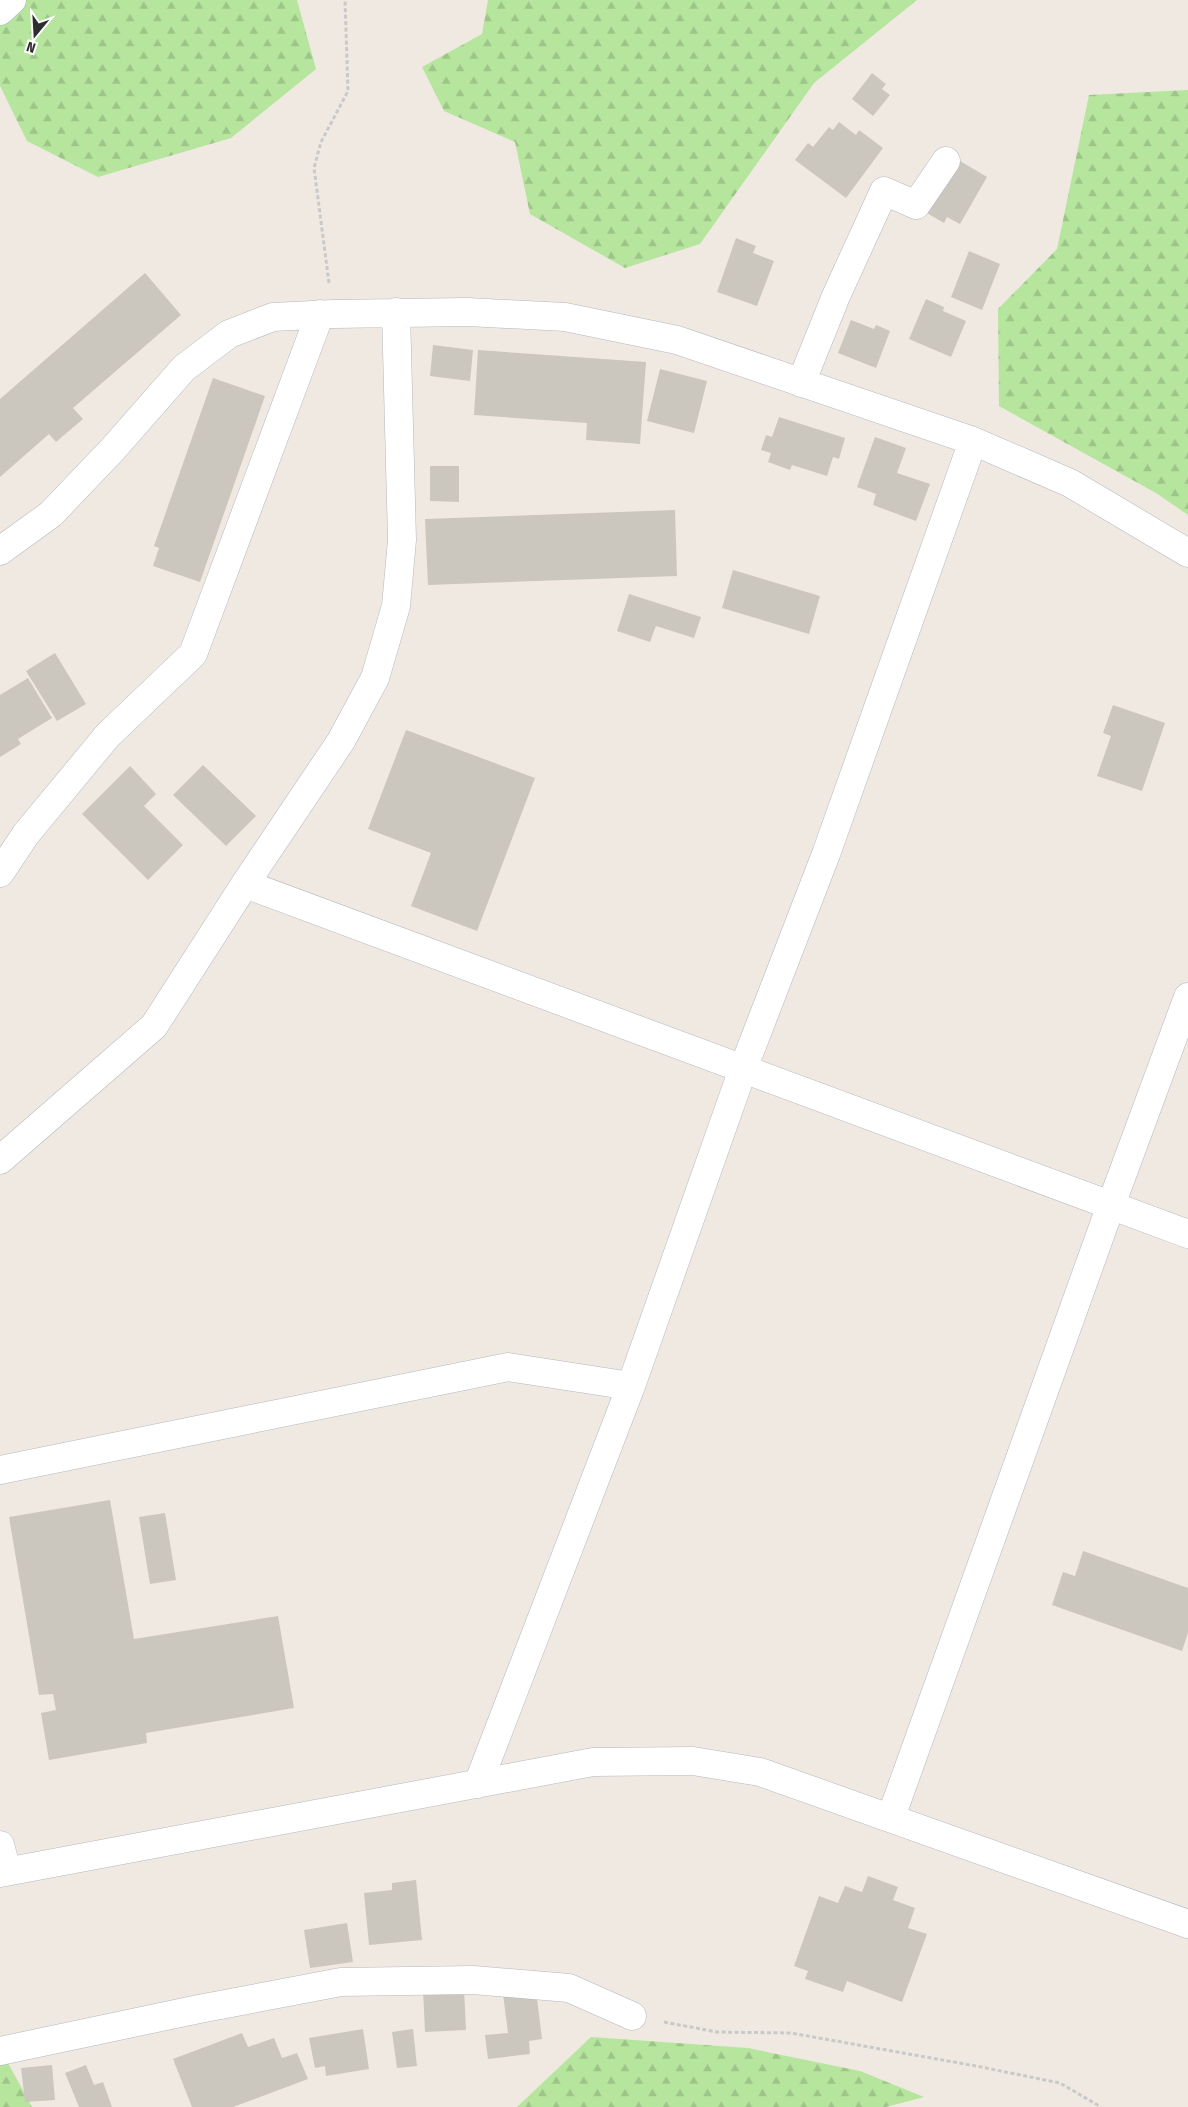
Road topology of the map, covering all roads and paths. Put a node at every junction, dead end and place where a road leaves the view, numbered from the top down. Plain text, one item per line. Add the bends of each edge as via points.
1 (12, 0) edge
2 (345, 0) edge
3 (0, 11) edge
4 (946, 161) dead end
5 (396, 312) junction
6 (326, 314) junction
7 (801, 382) junction
8 (973, 441) junction
9 (0, 551) edge
10 (1188, 553) edge
11 (0, 873) edge
12 (245, 884) junction
13 (1188, 998) edge
14 (743, 1068) junction
15 (0, 1160) edge
16 (1111, 1205) junction
17 (1188, 1234) edge
18 (631, 1386) junction
19 (0, 1470) edge
20 (478, 1784) junction
21 (891, 1817) junction
22 (0, 1845) edge
23 (4, 1872) edge
24 (1188, 1924) edge
25 (632, 2016) joint
26 (0, 2051) edge
27 (1101, 2107) edge

1 - 3 street
2 - 6 path via 348,91 321,142 314,168
4 - 7 street via 916,205 884,191
5 - 6 street
5 - 7 street via 566,317 677,340
5 - 12 street via 402,540 396,606 375,678 341,741
6 - 9 street via 274,317 229,334 184,368 114,449 51,514
6 - 11 street via 193,654 108,735 26,834
7 - 8 street
8 - 10 street via 1070,483
8 - 14 street via 826,854
12 - 14 street
12 - 15 street via 154,1026
13 - 16 street
14 - 16 street
14 - 18 street
16 - 17 street
16 - 21 street
18 - 19 street via 508,1367
18 - 20 street
20 - 21 street via 593,1762 693,1761 760,1772
20 - 23 street
21 - 24 street
22 - 23 street
25 - 26 street via 569,1988 473,1980 341,1982
25 - 27 path via 717,2032 791,2033 976,2066 1060,2083

